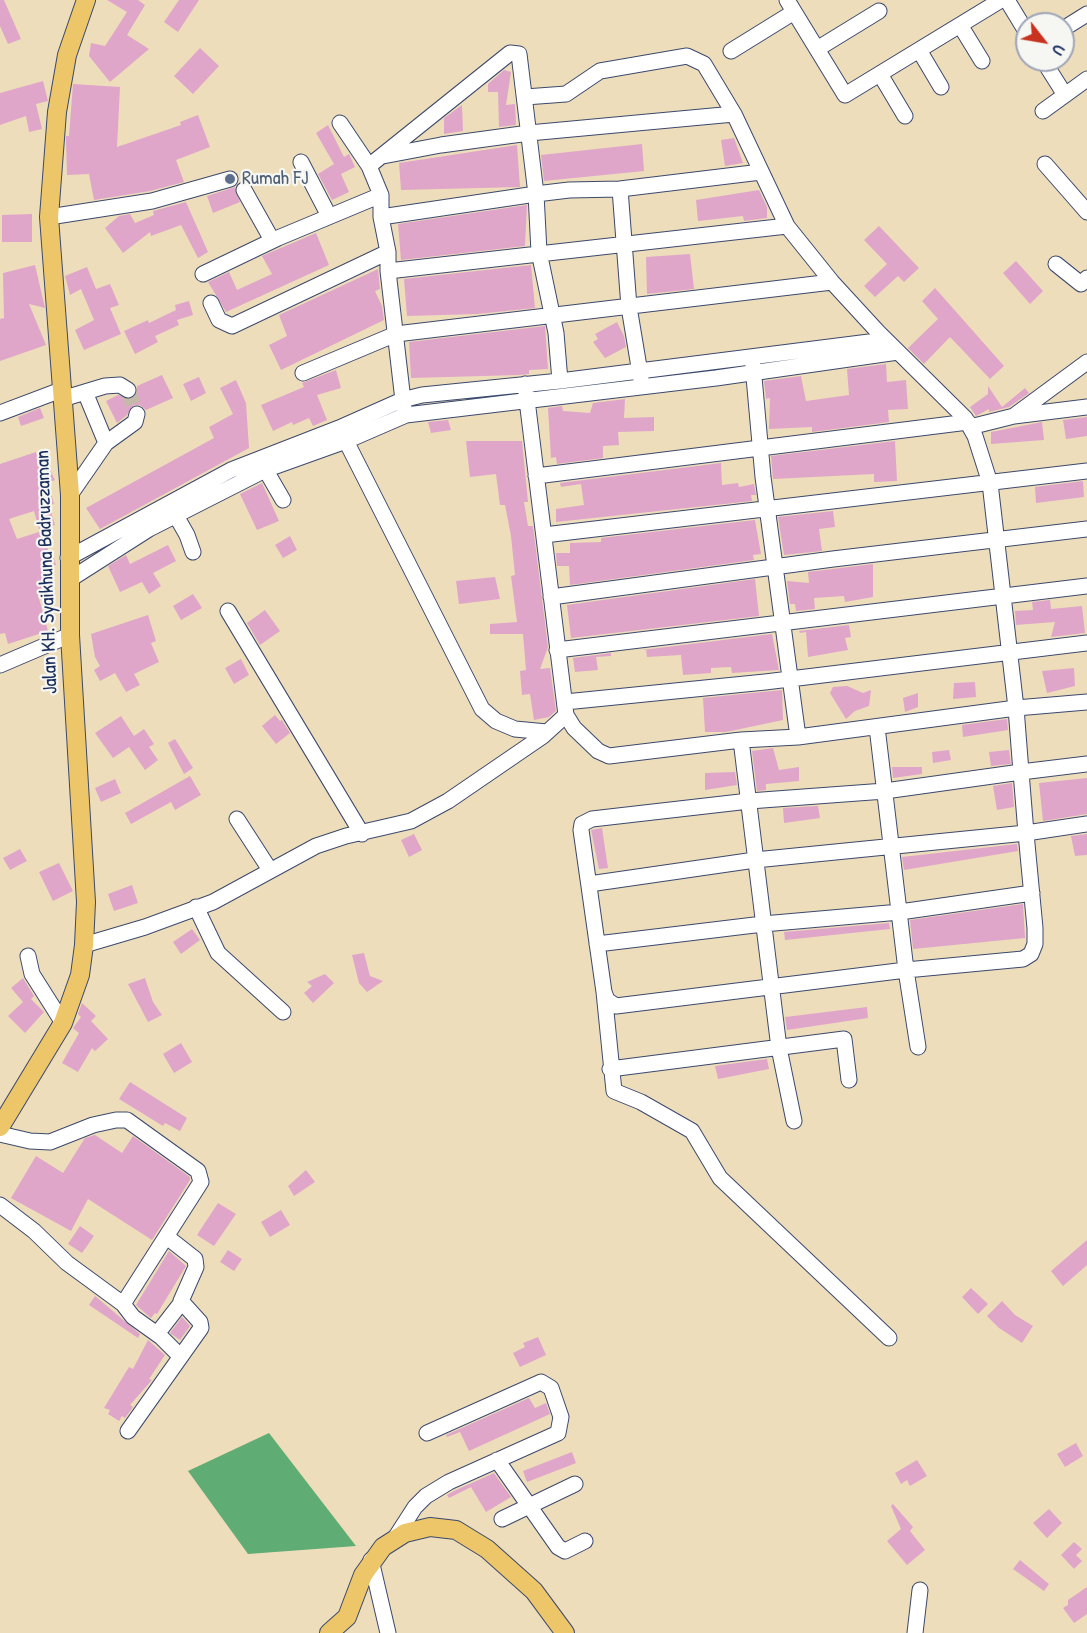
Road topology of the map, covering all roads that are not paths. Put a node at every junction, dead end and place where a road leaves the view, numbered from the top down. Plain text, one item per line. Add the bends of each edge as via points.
1 (86, 0) edge
2 (1001, 0) edge
3 (1007, 0) edge
4 (791, 4) edge
5 (879, 11) dead end
6 (1015, 13) edge
7 (960, 25) junction
8 (816, 49) junction
9 (919, 50) junction
10 (731, 51) dead end
11 (982, 61) dead end
12 (1051, 72) edge
13 (880, 74) junction
14 (1087, 79) edge
15 (941, 87) dead end
16 (1065, 95) junction
17 (525, 98) junction
18 (1043, 111) dead end
19 (734, 114) junction
20 (905, 116) dead end
21 (340, 123) dead end
22 (529, 133) junction
23 (375, 161) junction
24 (301, 162) dead end
25 (1045, 164) dead end
26 (761, 172) junction
27 (230, 179) dead end
28 (620, 189) junction
29 (243, 190) dead end
30 (536, 194) junction
31 (381, 195) junction
32 (1087, 212) edge
33 (329, 216) junction
34 (381, 217) junction
35 (49, 218) junction
36 (787, 226) junction
37 (272, 240) junction
38 (623, 244) junction
39 (388, 252) junction
40 (539, 252) junction
41 (1056, 264) dead end
42 (388, 271) junction
43 (203, 274) dead end
44 (832, 282) junction
45 (1085, 284) edge
46 (211, 303) dead end
47 (629, 307) junction
48 (553, 317) junction
49 (396, 334) junction
50 (885, 340) junction
51 (898, 352) junction
52 (754, 357) junction
53 (1087, 362) edge
54 (303, 373) dead end
55 (752, 374) junction
56 (641, 378) junction
57 (560, 381) junction
58 (128, 390) dead end
59 (526, 391) junction
60 (85, 392) junction
61 (61, 395) junction
62 (1087, 407) edge
63 (404, 408) junction
64 (0, 412) edge
65 (137, 414) dead end
66 (1014, 416) junction
67 (969, 424) junction
68 (346, 441) junction
69 (106, 443) junction
70 (761, 449) junction
71 (261, 464) junction
72 (1087, 471) edge
73 (536, 476) junction
74 (990, 483) junction
75 (70, 495) junction
76 (284, 500) dead end
77 (172, 510) junction
78 (767, 510) junction
79 (1087, 529) edge
80 (544, 535) junction
81 (996, 540) junction
82 (193, 552) dead end
83 (68, 558) junction
84 (775, 566) junction
85 (69, 579) junction
86 (1087, 586) edge
87 (1003, 596) junction
88 (551, 597) junction
89 (228, 611) dead end
90 (782, 621) junction
91 (70, 635) junction
92 (1087, 643) edge
93 (557, 650) junction
94 (1009, 651) junction
95 (0, 665) edge
96 (790, 678) junction
97 (1087, 702) edge
98 (566, 708) junction
99 (1016, 708) junction
100 (877, 727) junction
101 (548, 732) junction
102 (798, 737) junction
103 (741, 740) junction
104 (1087, 764) edge
105 (1021, 772) junction
106 (885, 791) junction
107 (749, 801) junction
108 (237, 819) dead end
109 (1087, 824) edge
110 (1026, 833) junction
111 (362, 834) junction
112 (892, 847) junction
113 (756, 860) junction
114 (270, 870) junction
115 (589, 884) junction
116 (1032, 893) junction
117 (196, 907) junction
118 (900, 912) junction
119 (763, 924) junction
120 (597, 944) junction
121 (84, 945) junction
122 (28, 956) dead end
123 (906, 970) junction
124 (771, 988) junction
125 (604, 992) junction
126 (283, 1012) dead end
127 (63, 1023) junction
128 (918, 1047) dead end
129 (779, 1048) junction
130 (610, 1069) junction
131 (849, 1080) dead end
132 (794, 1121) dead end
133 (0, 1127) edge
134 (0, 1134) edge
135 (0, 1205) edge
136 (167, 1237) junction
137 (181, 1303) junction
138 (123, 1304) junction
139 (157, 1334) junction
140 (889, 1338) dead end
141 (180, 1356) junction
142 (128, 1431) dead end
143 (427, 1433) dead end
144 (497, 1460) junction
145 (575, 1484) dead end
146 (530, 1507) junction
147 (502, 1519) dead end
148 (395, 1538) junction
149 (585, 1541) dead end
150 (371, 1560) junction
151 (920, 1590) dead end
152 (329, 1633) edge
153 (388, 1633) edge
154 (565, 1633) edge
155 (915, 1633) edge

1 - 35 main road, Jalan KH. Syaikhuna Badruzzaman via 67,54 57,112
2 - 7 street
3 - 6 street
4 - 8 street
4 - 10 street
5 - 8 street
7 - 9 street
7 - 11 street
8 - 13 street via 845,95
9 - 13 street
9 - 15 street
12 - 16 street
13 - 20 street
14 - 16 street
16 - 18 street
17 - 19 street via 566,94 600,71 687,56 704,64
17 - 22 street
17 - 23 street via 522,58 510,53
19 - 22 street
19 - 26 street
21 - 23 street
22 - 23 street
22 - 30 street
23 - 31 street
24 - 33 street
25 - 32 street
26 - 28 street
26 - 36 street
27 - 35 street via 152,201
28 - 30 street
28 - 38 street
29 - 37 street
30 - 34 street
30 - 40 street
31 - 33 street
31 - 34 street
33 - 37 street
34 - 39 street
35 - 61 main road, Jalan KH. Syaikhuna Badruzzaman
36 - 38 street
36 - 44 street
37 - 43 street
38 - 40 street
38 - 47 street
39 - 42 street
39 - 46 street via 232,326 219,320
40 - 42 street
40 - 48 street
41 - 45 street
42 - 49 street
44 - 47 street
44 - 50 street
47 - 48 street
47 - 56 street
48 - 49 street
48 - 57 street
49 - 54 street
49 - 63 street
50 - 51 street
50 - 52 street
51 - 55 street
51 - 67 street
52 - 55 street
52 - 56 street
53 - 66 street
55 - 56 street
55 - 70 street
56 - 57 street
56 - 59 street
57 - 59 street
58 - 60 street via 120,385
59 - 63 street via 422,395
59 - 73 street
60 - 61 street
60 - 69 street
61 - 64 street
61 - 75 main road, Jalan KH. Syaikhuna Badruzzaman
62 - 66 street
63 - 68 street
63 - 71 street via 339,428
65 - 69 street via 135,422
66 - 67 street
67 - 70 street
67 - 74 street
68 - 71 street
68 - 101 street via 482,709 496,721 515,729
69 - 75 street
70 - 73 street
70 - 78 street
71 - 76 street
71 - 77 street
72 - 74 street
73 - 80 street
74 - 78 street
74 - 81 street
75 - 83 main road, Jalan KH. Syaikhuna Badruzzaman
77 - 82 street
77 - 83 street
77 - 85 street
78 - 80 street
78 - 84 street
79 - 81 street
80 - 88 street
81 - 84 street
81 - 87 street
83 - 85 main road, Jalan KH. Syaikhuna Badruzzaman
84 - 88 street
84 - 90 street
85 - 91 main road, Jalan KH. Syaikhuna Badruzzaman
86 - 87 street
87 - 90 street
87 - 94 street
88 - 93 street
89 - 111 street
90 - 93 street
90 - 96 street
91 - 95 street
91 - 121 main road, Jalan KH. Syaikhuna Badruzzaman via 86,902
92 - 94 street
93 - 98 street
94 - 96 street
94 - 99 street
96 - 98 street
96 - 102 street
97 - 99 street
98 - 101 street
98 - 103 street via 585,740 609,756
99 - 100 street
99 - 105 street
100 - 102 street
100 - 106 street
101 - 111 street via 448,801 411,821
102 - 103 street
103 - 107 street
104 - 105 street
105 - 106 street
105 - 110 street
106 - 107 street
106 - 112 street
107 - 113 street
107 - 115 street via 592,819 582,824
108 - 114 street
109 - 110 street
110 - 112 street
110 - 116 street
111 - 114 street via 316,846
112 - 113 street
112 - 118 street
113 - 115 street
113 - 119 street
114 - 117 street via 213,902
115 - 120 street
116 - 118 street
116 - 123 street via 1035,945 1023,959
117 - 121 street
117 - 126 street via 218,953
118 - 119 street
118 - 123 street
119 - 120 street
119 - 124 street
120 - 125 street
121 - 127 main road, Jalan KH. Syaikhuna Badruzzaman via 77,986
122 - 127 street via 32,974
123 - 124 street
123 - 128 street
124 - 125 street via 616,1006
124 - 129 street
125 - 130 street
127 - 133 main road, Jalan KH. Syaikhuna Badruzzaman
129 - 130 street
129 - 131 street via 844,1039
129 - 132 street
130 - 140 street via 614,1091 692,1131 720,1178
134 - 136 street via 50,1142 93,1125 127,1120 190,1164 200,1176 201,1182
135 - 138 street via 67,1263
136 - 137 street via 197,1263
136 - 138 street
137 - 139 street
137 - 141 street via 201,1325
138 - 139 street via 133,1317
139 - 141 street
141 - 142 street
143 - 144 street via 541,1382 547,1384 561,1418 561,1429
144 - 146 street
144 - 148 street via 426,1496
145 - 146 street
146 - 147 street
146 - 149 street via 558,1547 565,1551
148 - 150 main road
148 - 154 main road via 418,1528 456,1530 487,1549 534,1591
150 - 152 main road via 347,1617
150 - 153 street
151 - 155 street

